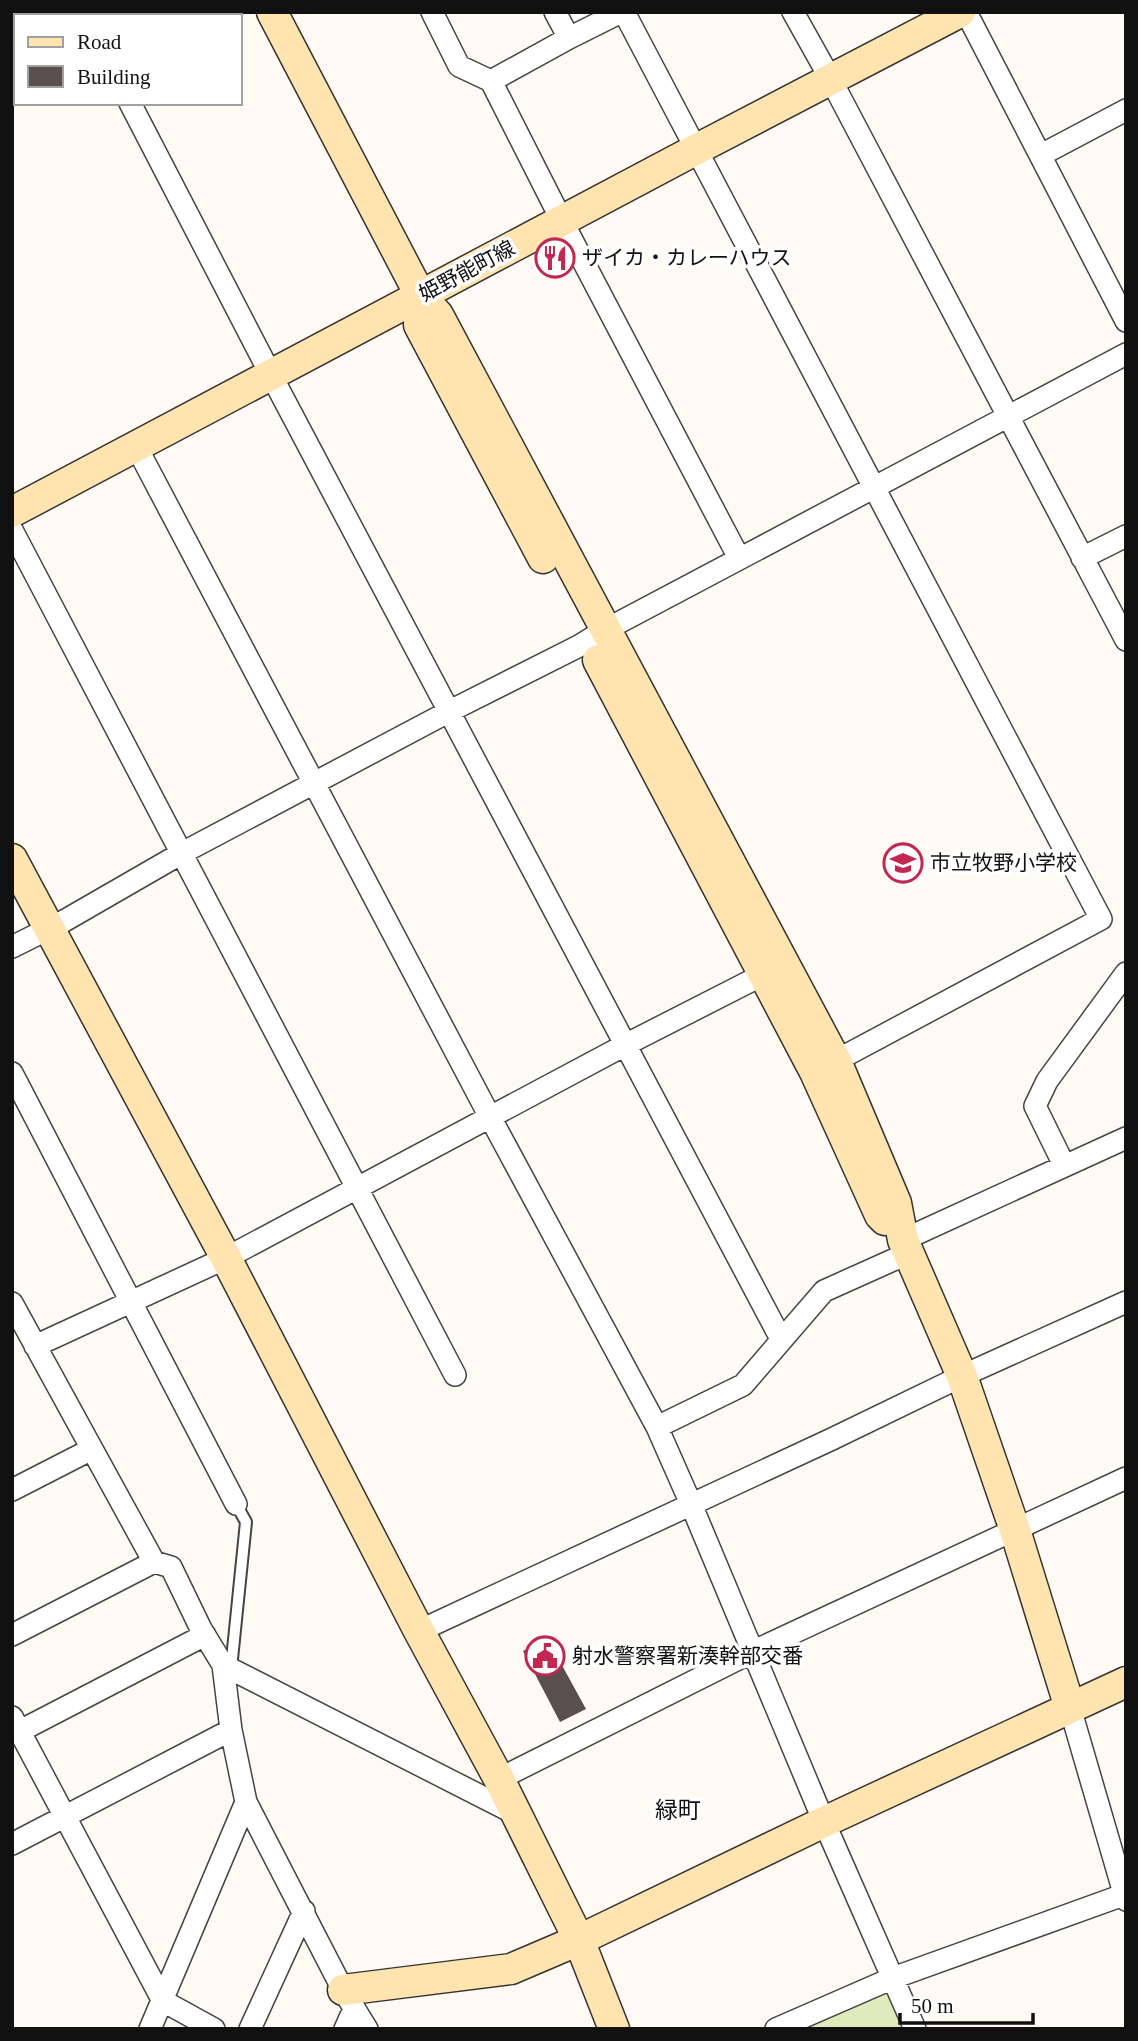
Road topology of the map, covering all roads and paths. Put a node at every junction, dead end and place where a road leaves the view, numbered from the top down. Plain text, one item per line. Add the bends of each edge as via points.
1 (272, 12) edge
2 (432, 12) edge
3 (555, 12) edge
4 (623, 12) edge
5 (793, 12) edge
6 (960, 12) edge
7 (966, 12) edge
8 (569, 38) junction
9 (831, 80) junction
10 (491, 81) junction
11 (131, 105) edge
12 (1126, 110) edge
13 (697, 149) junction
14 (1041, 155) junction
15 (562, 221) junction
16 (1118, 285) edge
17 (420, 296) junction
18 (1126, 321) edge
19 (1126, 354) edge
20 (271, 375) junction
21 (1007, 418) junction
22 (136, 446) junction
23 (874, 486) junction
24 (12, 512) edge
25 (12, 530) edge
26 (1126, 536) edge
27 (739, 558) junction
28 (1082, 558) junction
29 (596, 635) junction
30 (1126, 640) edge
31 (450, 711) junction
32 (315, 784) junction
33 (182, 853) junction
34 (12, 859) edge
35 (49, 929) junction
36 (12, 947) edge
37 (774, 969) junction
38 (1126, 972) edge
39 (627, 1045) junction
40 (825, 1067) junction
41 (12, 1073) edge
42 (489, 1117) junction
43 (1123, 1145) edge
44 (1063, 1165) junction
45 (356, 1188) junction
46 (906, 1247) junction
47 (226, 1258) junction
48 (1126, 1302) edge
49 (12, 1303) edge
50 (130, 1303) junction
51 (781, 1339) junction
52 (35, 1346) junction
53 (456, 1375) dead end
54 (962, 1376) junction
55 (657, 1427) junction
56 (92, 1448) junction
57 (1126, 1478) edge
58 (12, 1490) edge
59 (236, 1504) joint
60 (691, 1504) junction
61 (1015, 1530) junction
62 (154, 1562) junction
63 (419, 1631) junction
64 (12, 1635) edge
65 (205, 1635) junction
66 (752, 1652) junction
67 (227, 1667) junction
68 (1126, 1682) edge
69 (1070, 1708) junction
70 (14, 1720) edge
71 (231, 1730) junction
72 (499, 1779) junction
73 (246, 1802) junction
74 (516, 1814) junction
75 (65, 1817) junction
76 (824, 1822) junction
77 (12, 1844) edge
78 (1125, 1896) edge
79 (304, 1911) junction
80 (579, 1940) junction
81 (893, 1978) junction
82 (163, 2001) junction
83 (347, 2009) edge
84 (150, 2029) edge
85 (214, 2029) edge
86 (250, 2029) edge
87 (366, 2029) edge
88 (614, 2029) edge
89 (776, 2029) edge
90 (915, 2029) edge

1 - 17 street
2 - 10 street via 459,66
3 - 8 street
4 - 8 street
4 - 13 street
5 - 9 street
6 - 9 street, 姫野能町線
7 - 14 street
8 - 10 street
9 - 13 street, 姫野能町線
9 - 21 street
10 - 15 street
11 - 20 street
12 - 14 street
13 - 15 street, 姫野能町線
13 - 23 street
14 - 16 street
15 - 17 street, 姫野能町線
15 - 27 street
16 - 18 street
17 - 20 street, 姫野能町線
17 - 29 street via 438,315
19 - 21 street
20 - 22 street, 姫野能町線
20 - 31 street
21 - 23 street
21 - 28 street
22 - 24 street, 姫野能町線
22 - 32 street
23 - 27 street
23 - 40 street via 1101,919
25 - 33 street
26 - 28 street
27 - 29 street
28 - 30 street
29 - 31 street
29 - 37 street
31 - 32 street
31 - 39 street
32 - 33 street
32 - 42 street
33 - 35 street
33 - 45 street
34 - 35 street
35 - 36 street
35 - 47 street
37 - 39 street
37 - 40 street
38 - 44 street via 1046,1081 1035,1106
39 - 42 street
39 - 51 street
40 - 46 street via 896,1203
41 - 50 street
42 - 45 street
42 - 55 street
43 - 44 street
44 - 46 street
45 - 47 street
45 - 53 street
46 - 51 street via 893,1260 824,1291
46 - 54 street
47 - 50 street
47 - 63 street
48 - 54 street
49 - 52 street
50 - 52 street
50 - 59 street
51 - 55 street via 743,1385
52 - 56 street
54 - 60 street
54 - 61 street
55 - 60 street
56 - 58 street
56 - 62 street
57 - 61 street
59 - 67 lane via 246,1522
60 - 63 street
60 - 66 street
61 - 66 street
61 - 69 street
62 - 64 street
62 - 65 street via 171,1567
63 - 72 street
65 - 67 street
65 - 70 street
66 - 72 street
66 - 76 street
67 - 71 street
67 - 74 street
68 - 69 street
69 - 76 street
69 - 78 street
70 - 75 street
71 - 73 street
71 - 75 street
72 - 74 street
73 - 79 street
73 - 82 street
74 - 80 street
75 - 77 street
75 - 82 street
76 - 80 street
76 - 81 street
78 - 81 street
79 - 83 street
79 - 86 street
80 - 83 street via 511,1969
80 - 88 street
81 - 89 street
81 - 90 street
82 - 84 street
82 - 85 street
83 - 87 street

